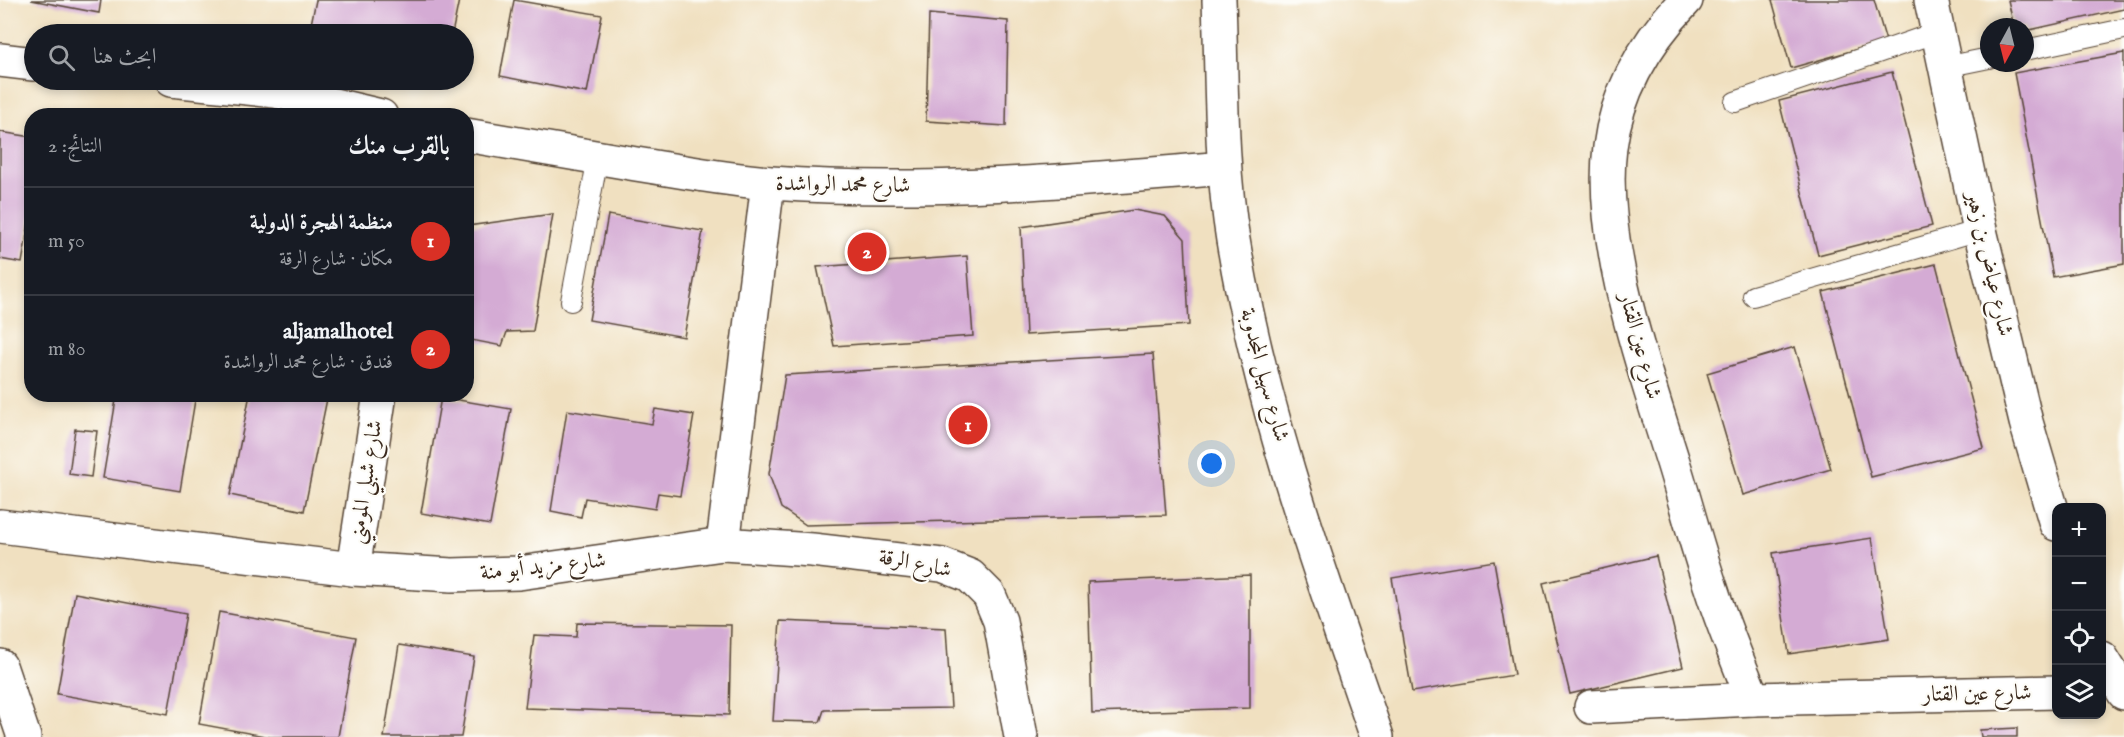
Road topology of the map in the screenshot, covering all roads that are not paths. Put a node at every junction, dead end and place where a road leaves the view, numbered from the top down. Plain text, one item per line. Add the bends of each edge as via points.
1 (1219, 0) edge
2 (1686, 0) edge
3 (1931, 0) edge
4 (2124, 29) edge
5 (1938, 32) junction
6 (2034, 48) edge
7 (0, 60) edge
8 (1980, 60) edge
9 (24, 63) edge
10 (1945, 67) junction
11 (258, 90) edge
12 (1735, 102) dead end
13 (346, 108) edge
14 (474, 136) edge
15 (598, 157) junction
16 (1224, 168) junction
17 (768, 183) junction
18 (1980, 230) junction
19 (1753, 296) dead end
20 (571, 302) dead end
21 (379, 402) edge
22 (2052, 510) edge
23 (0, 526) edge
24 (723, 544) junction
25 (353, 569) junction
26 (2105, 665) edge
27 (0, 666) edge
28 (2116, 691) edge
29 (2052, 692) edge
30 (1753, 699) junction
31 (1591, 707) dead end
32 (24, 737) edge
33 (1021, 737) edge
34 (1377, 737) edge

1 - 16 street, شارع سهيل المجدوبة
2 - 30 street, شارع عين القتار via 1641,57 1623,97 1610,147 1610,212 1643,367 1711,589
3 - 5 street, شارع عياض بن زهير
4 - 6 lane
5 - 10 street, شارع عياض بن زهير
5 - 12 lane
7 - 9 street
8 - 10 lane
10 - 18 street, شارع عياض بن زهير
11 - 13 street
14 - 15 street, شارع محمد الرواشدة
15 - 17 street, شارع محمد الرواشدة
15 - 20 lane
16 - 17 street, شارع محمد الرواشدة via 960,186 882,188
16 - 34 street, شارع سهيل المجدوبة via 1246,309 1286,459
17 - 24 street
18 - 19 lane
18 - 22 street, شارع عياض بن زهير via 2026,422
21 - 25 street, شارع شبلي المومني
23 - 25 street, شارع مزيد أبو منة
24 - 25 street, شارع مزيد أبو منة via 519,573 452,575
24 - 33 street, شارع الرقة via 906,559 942,564 970,576 989,595 1000,621
26 - 28 street
27 - 32 street
29 - 30 street, شارع عين القتار
30 - 31 street, شارع عين القتار

